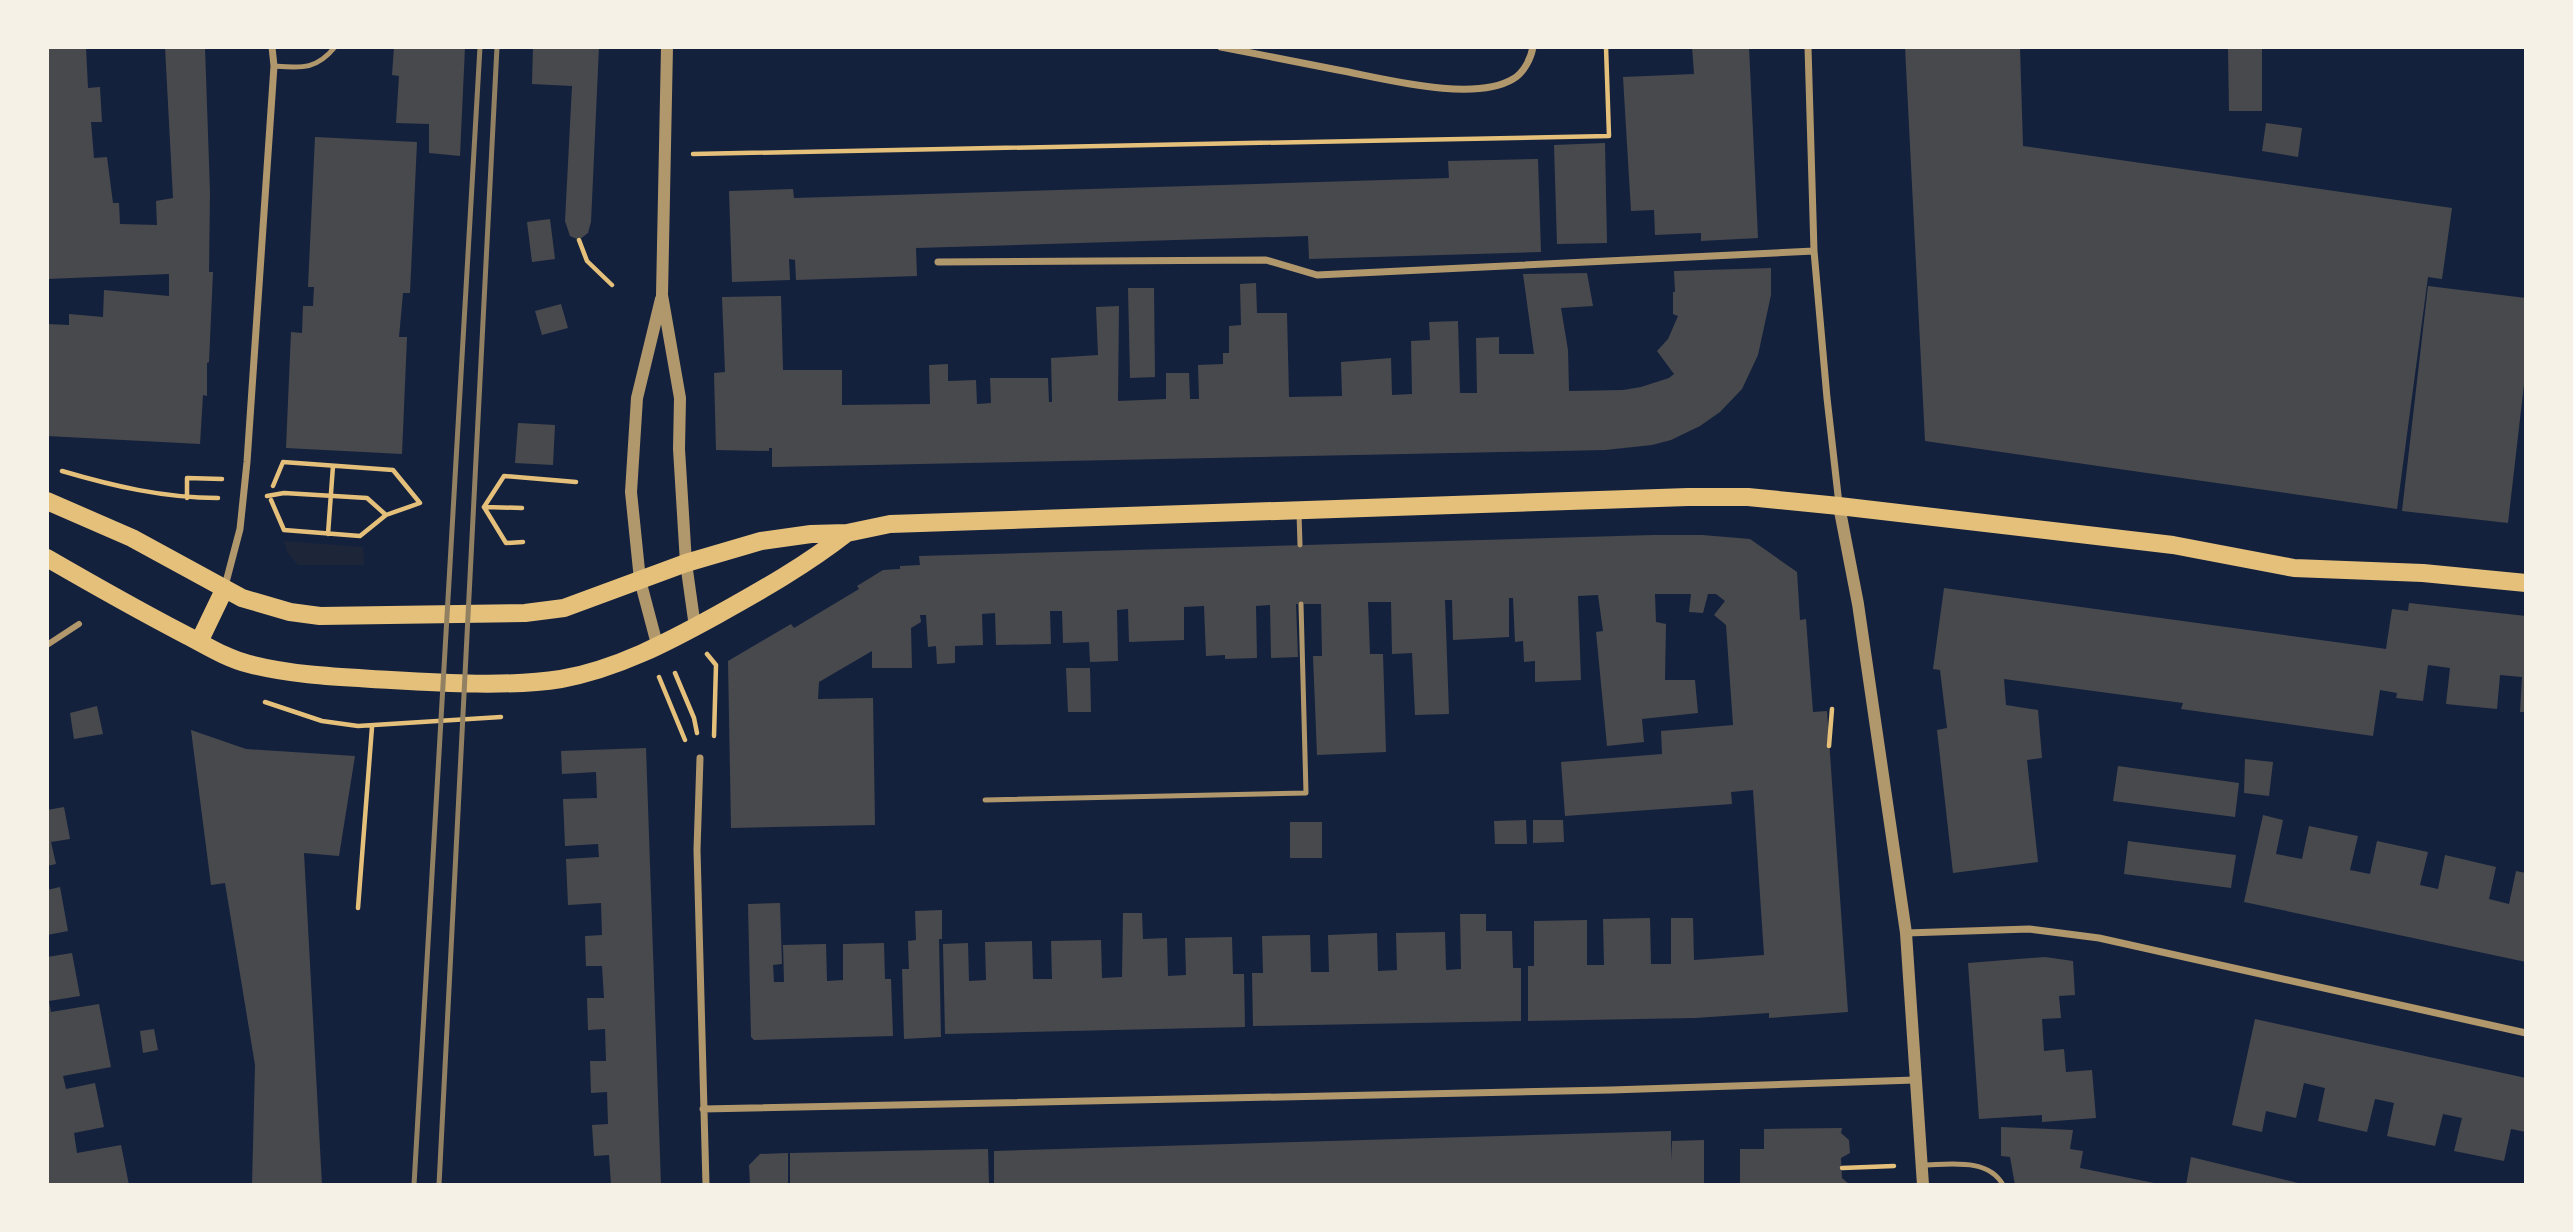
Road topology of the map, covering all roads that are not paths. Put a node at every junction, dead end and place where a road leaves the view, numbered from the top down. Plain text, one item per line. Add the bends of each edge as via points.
1 (272, 47) edge
2 (335, 47) edge
3 (667, 47) edge
4 (1221, 47) edge
5 (1533, 47) edge
6 (1808, 47) edge
7 (274, 66) junction
8 (1814, 251) junction
9 (938, 262) dead end
10 (662, 295) junction
11 (47, 501) edge
12 (1839, 506) junction
13 (1298, 512) junction
14 (847, 533) junction
15 (1300, 545) dead end
16 (47, 558) edge
17 (686, 563) junction
18 (640, 580) junction
19 (2526, 583) edge
20 (224, 590) junction
21 (1301, 604) dead end
22 (79, 624) dead end
23 (695, 627) junction
24 (200, 642) junction
25 (47, 645) edge
26 (658, 648) junction
27 (700, 758) road end
28 (985, 800) dead end
29 (1906, 933) junction
30 (2526, 1033) edge
31 (1915, 1080) junction
32 (703, 1109) junction
33 (1921, 1165) junction
34 (706, 1185) edge
35 (1923, 1185) edge
36 (2003, 1185) edge

1 - 7 street
2 - 7 lane via 324,60 304,68
3 - 10 street
4 - 5 street via 1413,85 1472,89 1514,79
6 - 8 street
7 - 20 street via 247,462 240,529
8 - 9 street via 1317,275 1266,260
8 - 12 street
10 - 17 street via 680,398
10 - 18 street via 637,398 634,432 632,513
11 - 20 main road via 132,538
12 - 13 main road via 1688,497
12 - 19 main road via 2173,545 2294,568
12 - 29 street via 1858,604
13 - 14 main road via 890,524
13 - 15 lane
14 - 17 main road via 761,541
14 - 23 main road via 783,578
16 - 24 main road
17 - 18 main road
17 - 23 street
18 - 20 main road via 564,608 525,613 320,616 290,612
18 - 26 street
20 - 24 main road
21 - 28 lane via 1306,793
22 - 25 street
23 - 26 main road
24 - 26 main road via 248,664 288,672 449,682 560,679 597,671
27 - 32 street via 697,850
29 - 30 street via 2029,929 2099,938
29 - 31 street
31 - 32 street
31 - 33 street
32 - 34 street
33 - 35 street
33 - 36 lane via 1977,1165 1992,1170

